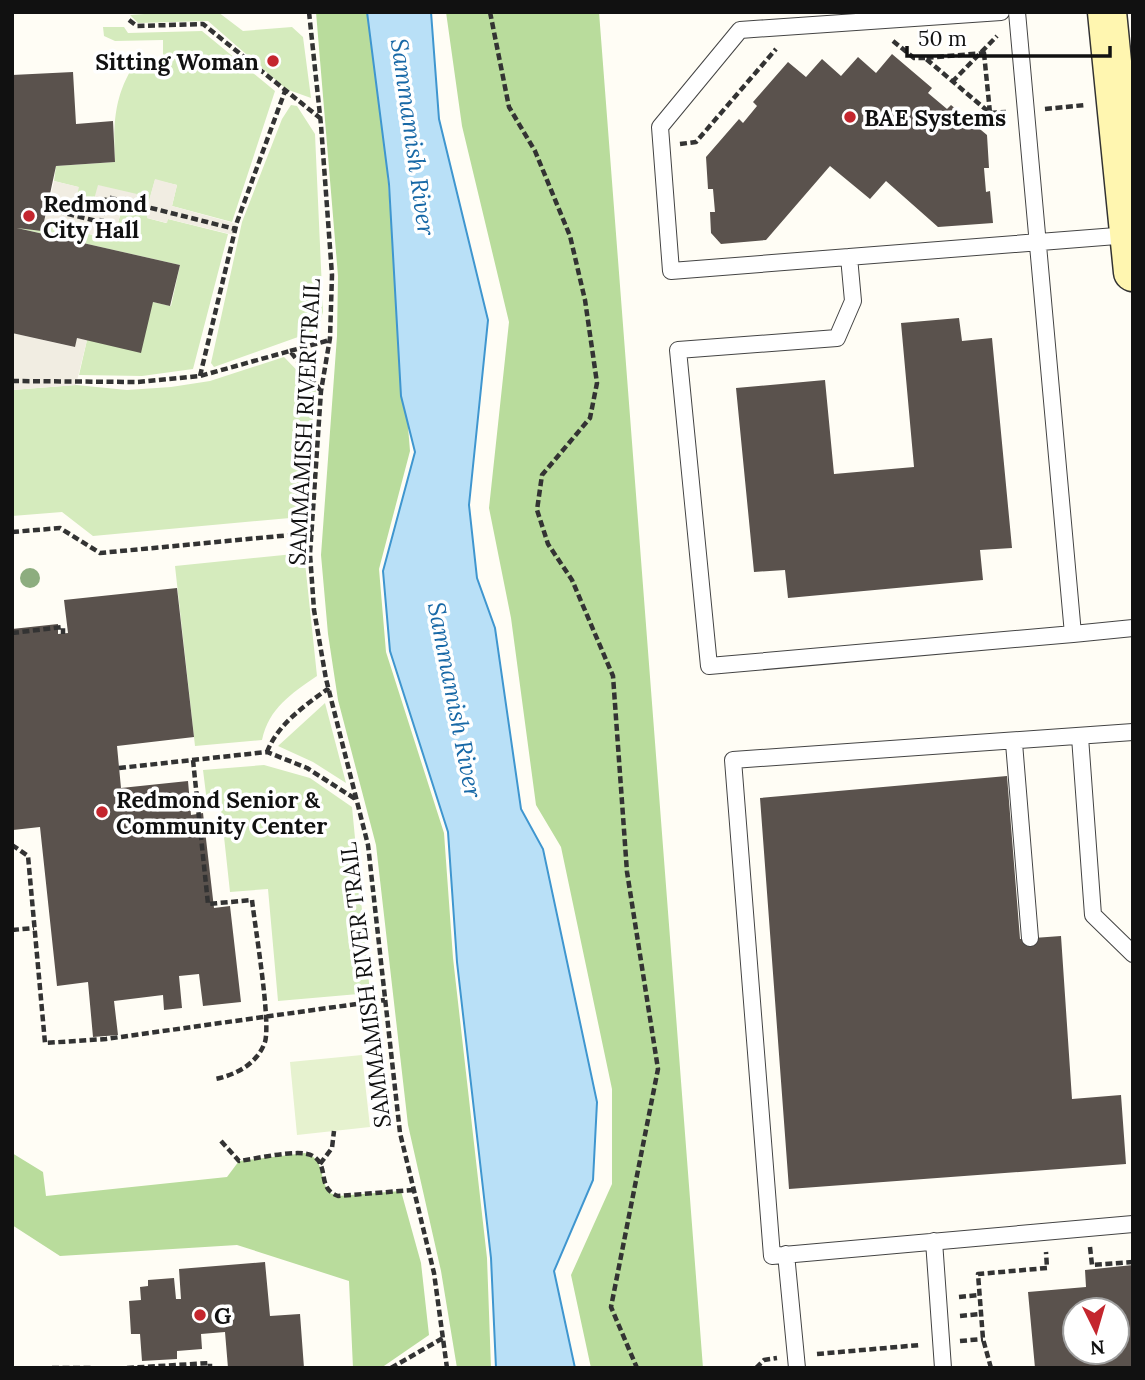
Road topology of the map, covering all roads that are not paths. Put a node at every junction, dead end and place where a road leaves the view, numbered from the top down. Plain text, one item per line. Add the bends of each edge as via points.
1 (1001, 12) edge
2 (1017, 12) edge
3 (1107, 12) edge
4 (1129, 235) junction
5 (1040, 242) junction
6 (849, 257) junction
7 (1133, 272) edge
8 (1133, 628) edge
9 (1073, 634) junction
10 (1133, 732) edge
11 (1080, 737) junction
12 (1014, 743) junction
13 (1030, 938) dead end
14 (1133, 954) edge
15 (1133, 1224) edge
16 (934, 1241) junction
17 (786, 1254) junction
18 (796, 1362) edge
19 (943, 1368) edge

1 - 6 lane via 740,30 660,127 671,271
2 - 5 lane
3 - 4 main road
4 - 5 lane
4 - 7 main road
5 - 6 lane
5 - 9 lane
6 - 9 lane via 853,301 837,338 678,350 709,666
8 - 9 lane
10 - 11 lane
11 - 12 lane
11 - 14 lane via 1093,915
12 - 13 lane
12 - 17 lane via 733,760 772,1256
15 - 16 lane
16 - 17 lane
16 - 19 lane
17 - 18 lane

